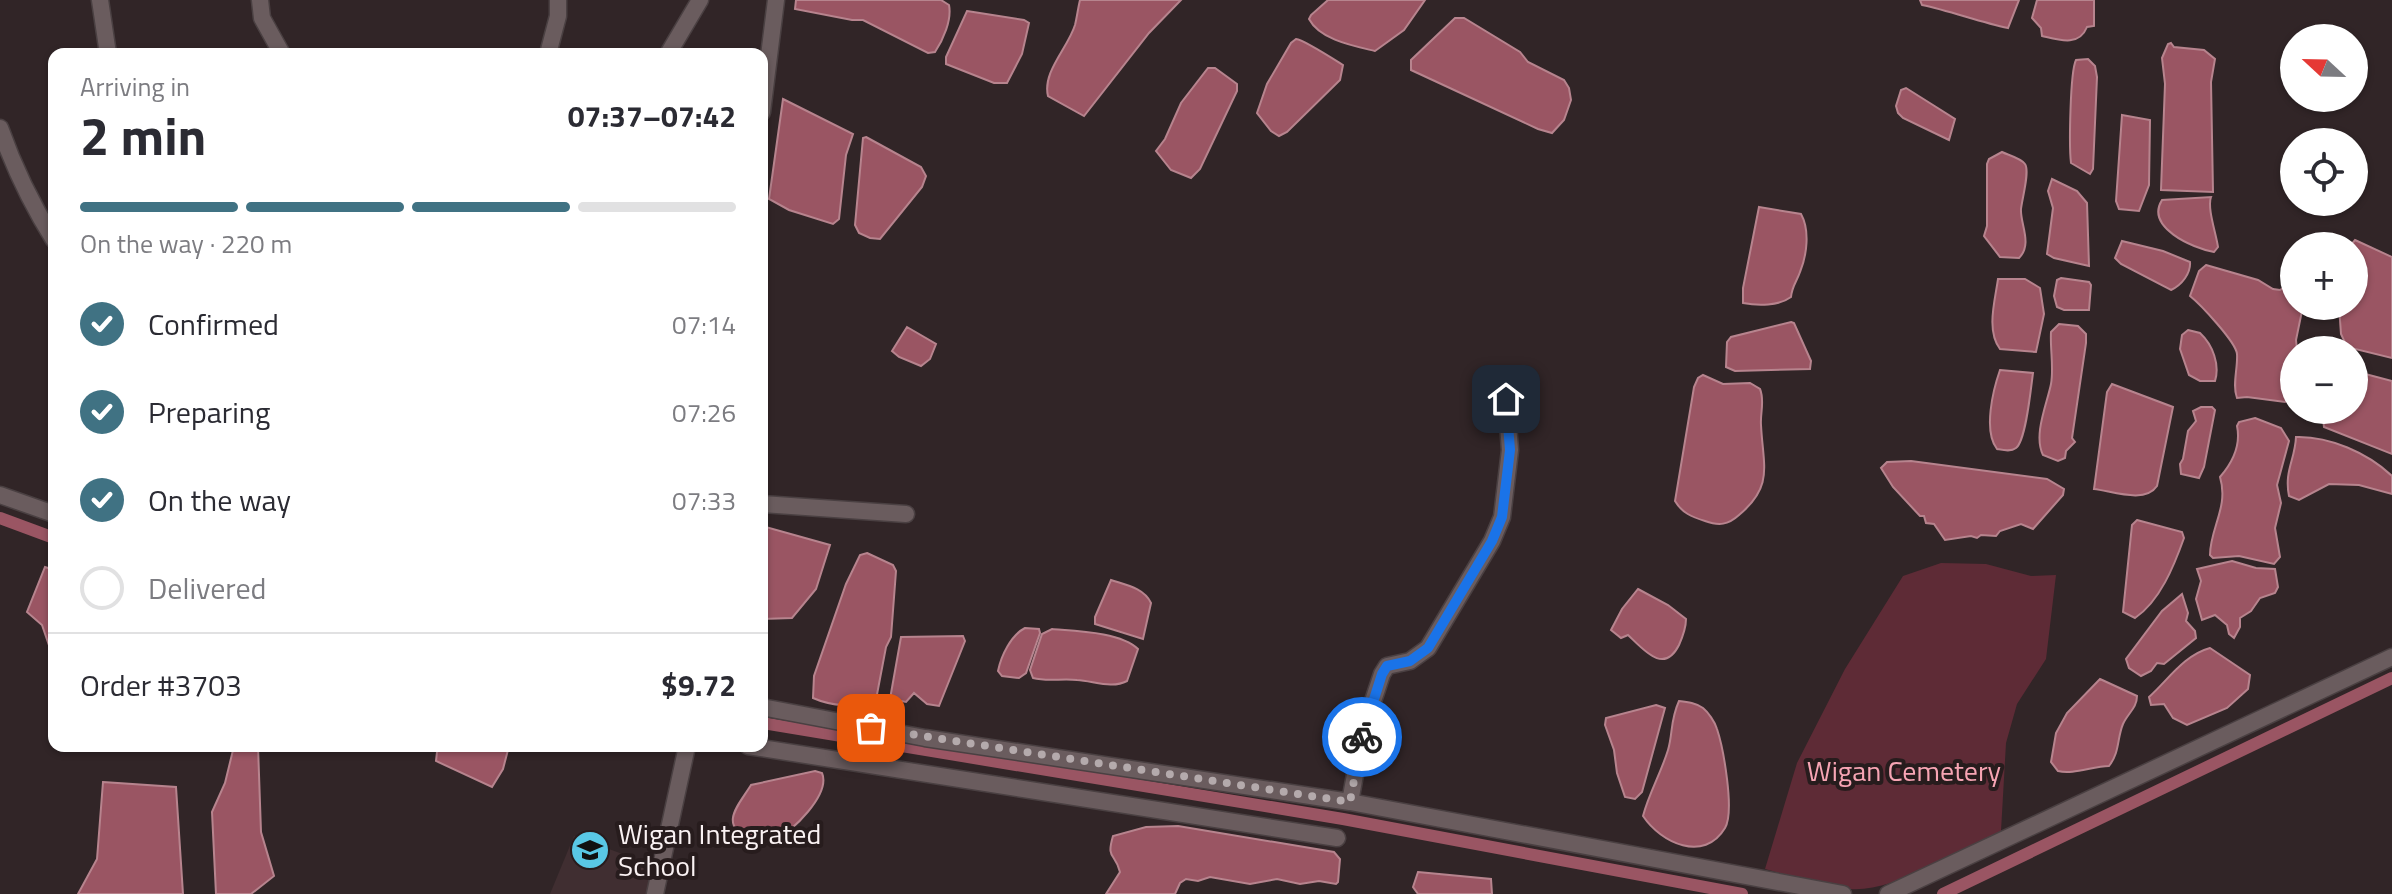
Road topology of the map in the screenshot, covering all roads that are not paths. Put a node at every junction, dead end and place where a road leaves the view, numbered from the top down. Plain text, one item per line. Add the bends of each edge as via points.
1 (100, 0) edge
2 (260, 0) edge
3 (558, 0) edge
4 (700, 0) edge
5 (776, 0) edge
6 (107, 48) edge
7 (279, 48) edge
8 (550, 48) edge
9 (672, 48) edge
10 (768, 64) edge
11 (0, 128) edge
12 (48, 230) edge
13 (1506, 399) dead end
14 (0, 495) edge
15 (768, 504) edge
16 (48, 512) edge
17 (906, 514) dead end
18 (2392, 657) edge
19 (768, 708) edge
20 (768, 749) edge
21 (686, 752) edge
22 (1350, 802) junction
23 (1337, 838) dead end
24 (655, 894) edge
25 (1843, 894) edge
26 (1888, 894) edge

1 - 6 street
2 - 7 street via 262,18
3 - 8 street
4 - 9 street
5 - 10 street
11 - 12 street via 11,161
13 - 22 street via 1510,450 1502,517 1428,648 1410,661 1387,666 1382,674 1363,731
14 - 16 street
15 - 17 street
18 - 26 street
19 - 22 street via 925,738
20 - 23 street
21 - 24 street
22 - 25 street

